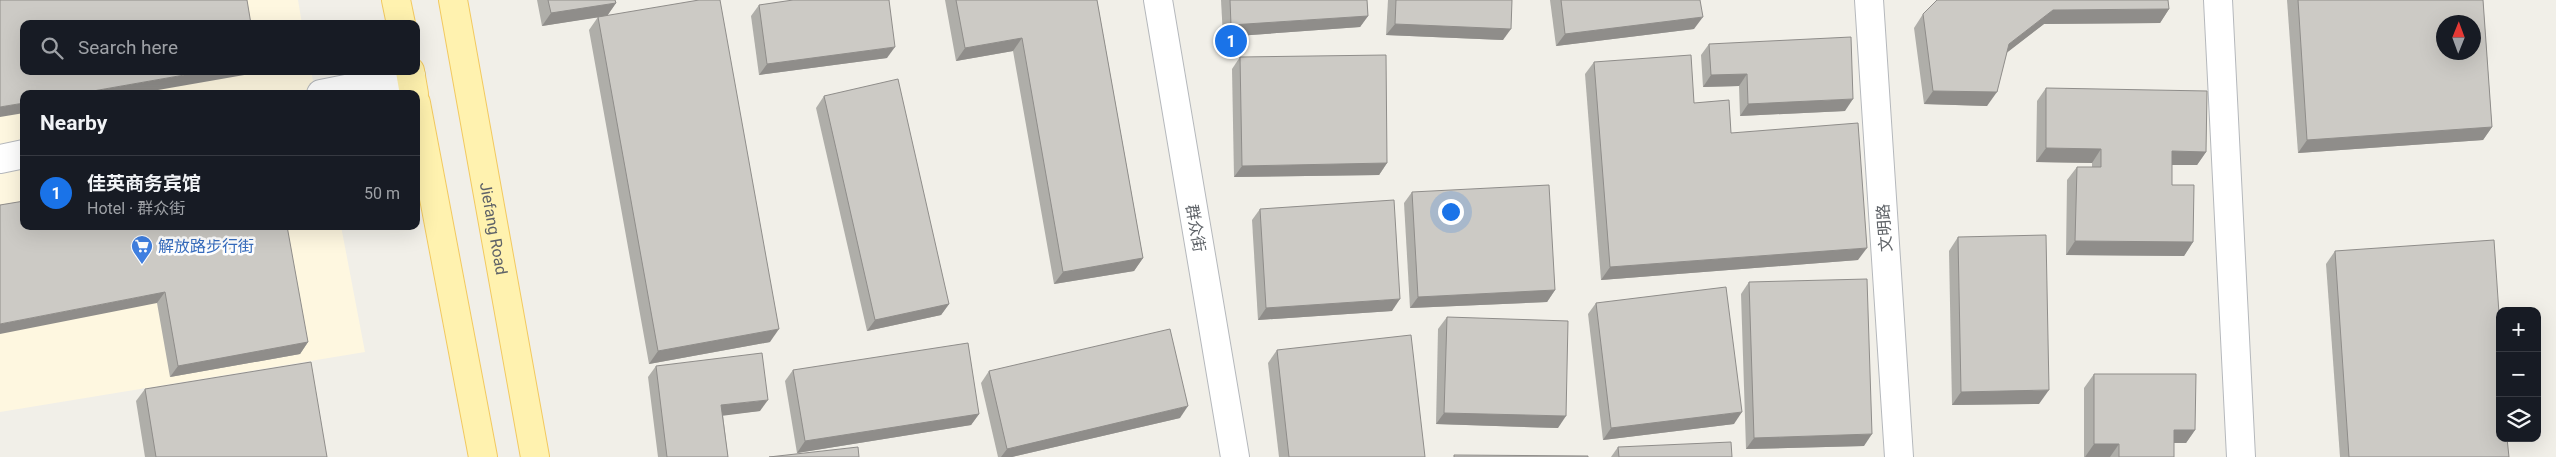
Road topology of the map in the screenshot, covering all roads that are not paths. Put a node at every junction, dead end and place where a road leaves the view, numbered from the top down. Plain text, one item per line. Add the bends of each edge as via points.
1 (396, 0) edge
2 (453, 0) edge
3 (1158, 0) edge
4 (1869, 0) edge
5 (2218, 0) edge
6 (400, 20) edge
7 (412, 80) edge
8 (347, 90) edge
9 (420, 124) edge
10 (20, 155) edge
11 (0, 159) edge
12 (483, 457) edge
13 (535, 457) edge
14 (1235, 457) edge
15 (1899, 457) edge
16 (2241, 457) edge

1 - 6 main road
2 - 13 main road, Jiefang Road
3 - 14 street, 群众街
4 - 15 street, 文明路
5 - 16 street
7 - 8 street
9 - 12 main road
10 - 11 street

